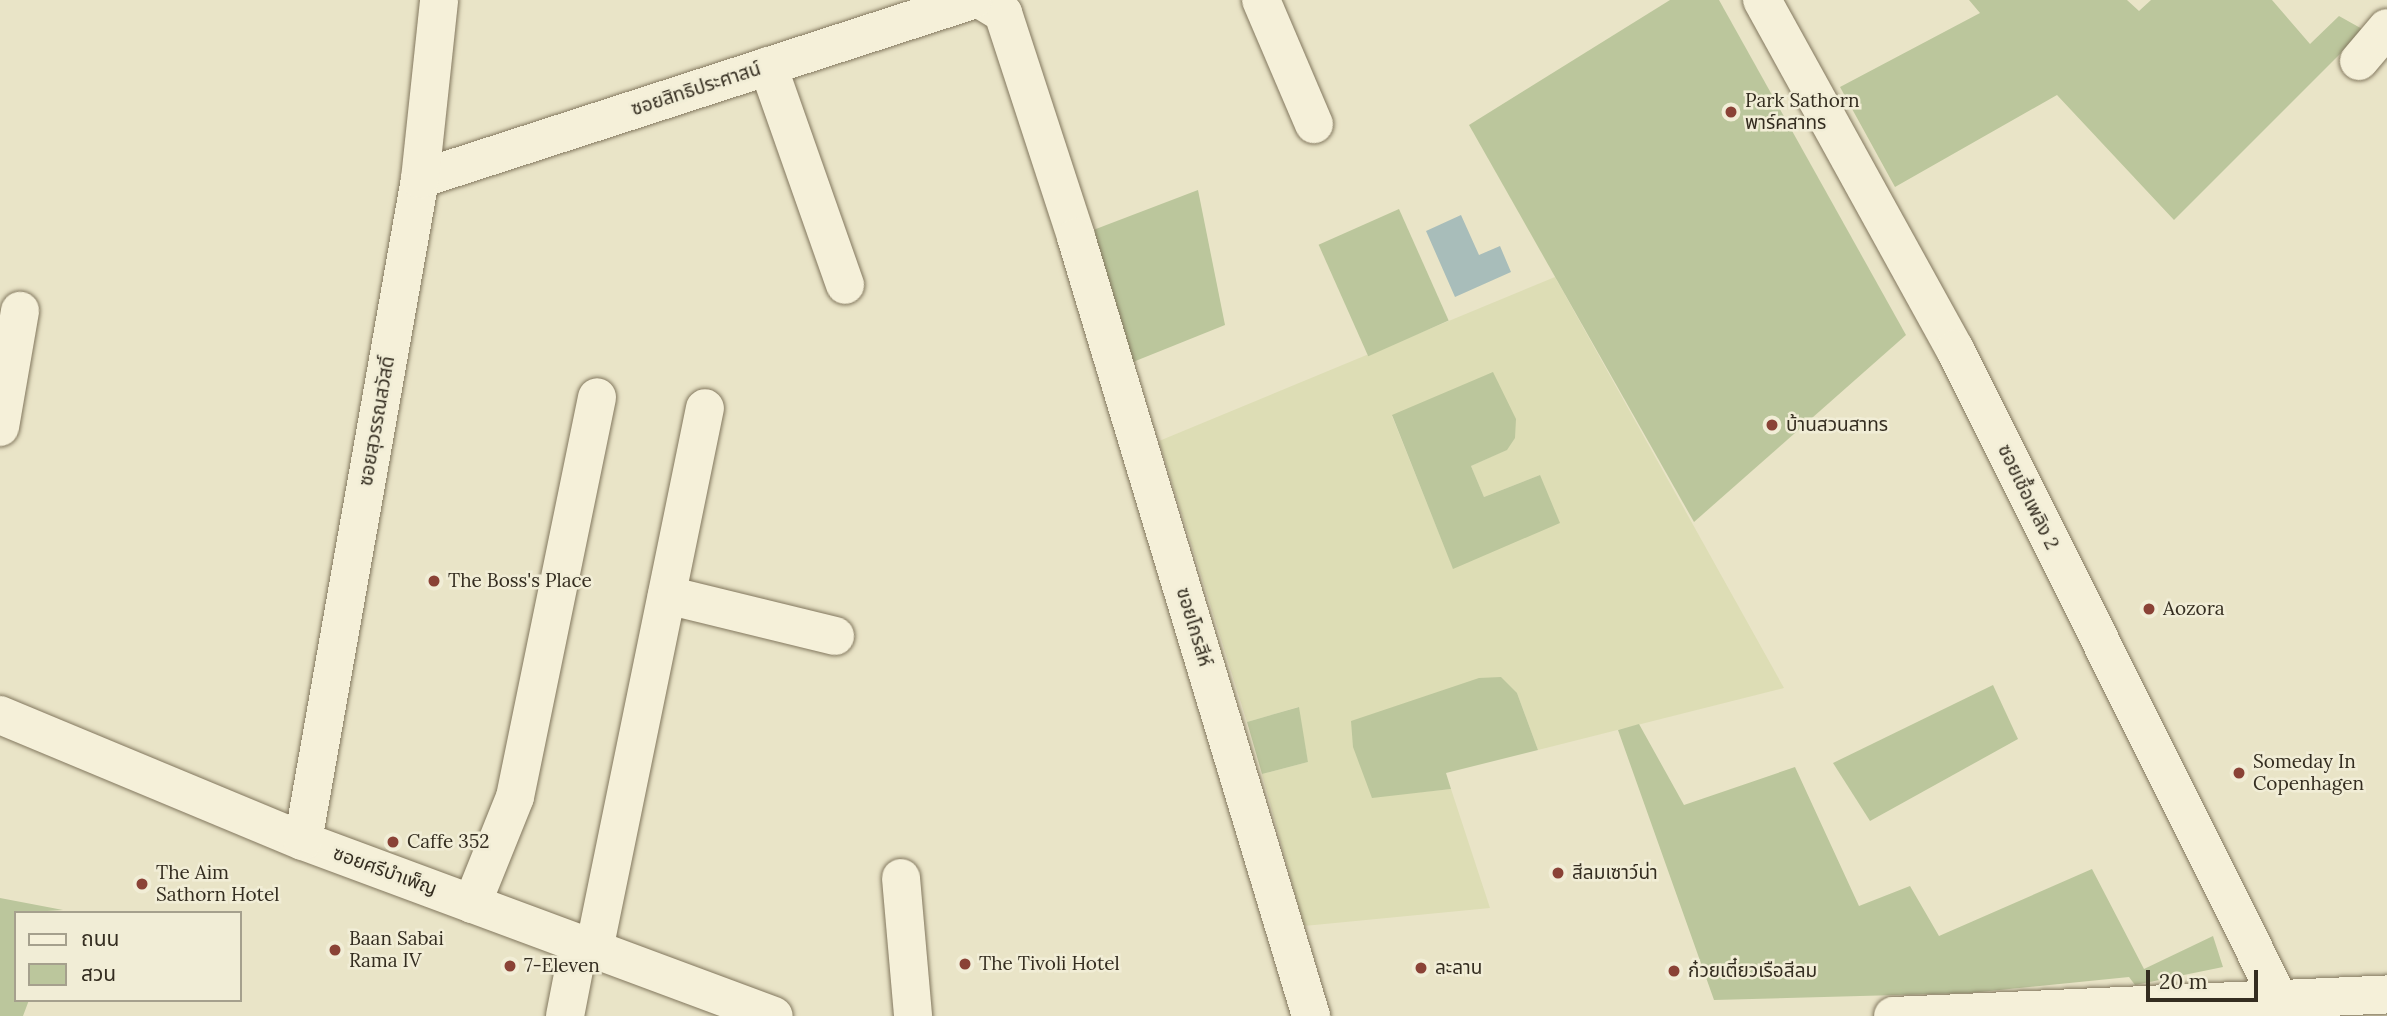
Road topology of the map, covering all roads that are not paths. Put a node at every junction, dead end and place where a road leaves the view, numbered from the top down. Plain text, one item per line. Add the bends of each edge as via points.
1 (439, 0) edge
2 (973, 0) edge
3 (981, 0) edge
4 (1261, 0) edge
5 (1762, 0) edge
6 (883, 14) edge
7 (2387, 28) edge
8 (2359, 61) dead end
9 (768, 66) junction
10 (1314, 124) dead end
11 (420, 178) junction
12 (845, 285) dead end
13 (20, 311) dead end
14 (597, 397) dead end
15 (705, 408) dead end
16 (0, 427) edge
17 (667, 595) junction
18 (835, 636) dead end
19 (0, 715) edge
20 (303, 841) junction
21 (901, 878) dead end
22 (472, 904) junction
23 (587, 947) junction
24 (2387, 995) edge
25 (2280, 1001) junction
26 (2113, 1011) edge
27 (565, 1016) edge
28 (774, 1016) edge
29 (913, 1016) edge
30 (1311, 1016) edge
31 (1893, 1016) edge

1 - 11 street, ซอยสุวรรณสวัสดิ์
2 - 6 street, ซอยสิทธิประศาสน์
3 - 30 street, ฃอยโกรสีห์ via 1003,13 1076,237
4 - 10 street
5 - 25 street, ซอยเชื้อเพลิง 2 via 1952,343
6 - 9 street, ซอยสิทธิประศาสน์
7 - 8 street
9 - 11 street, ซอยสิทธิประศาสน์
9 - 12 street
11 - 20 street, ซอยสุวรรณสวัสดิ์
13 - 16 street
14 - 22 street via 515,797
15 - 17 street
17 - 18 street
17 - 23 street
19 - 20 street, ซอยศรีบำเพ็ญ
20 - 22 street, ซอยศรีบำเพ็ญ
21 - 29 street
22 - 23 street, ซอยศรีบำเพ็ญ
23 - 27 street
23 - 28 street, ซอยศรีบำเพ็ญ
24 - 25 street
25 - 26 street
26 - 31 street

